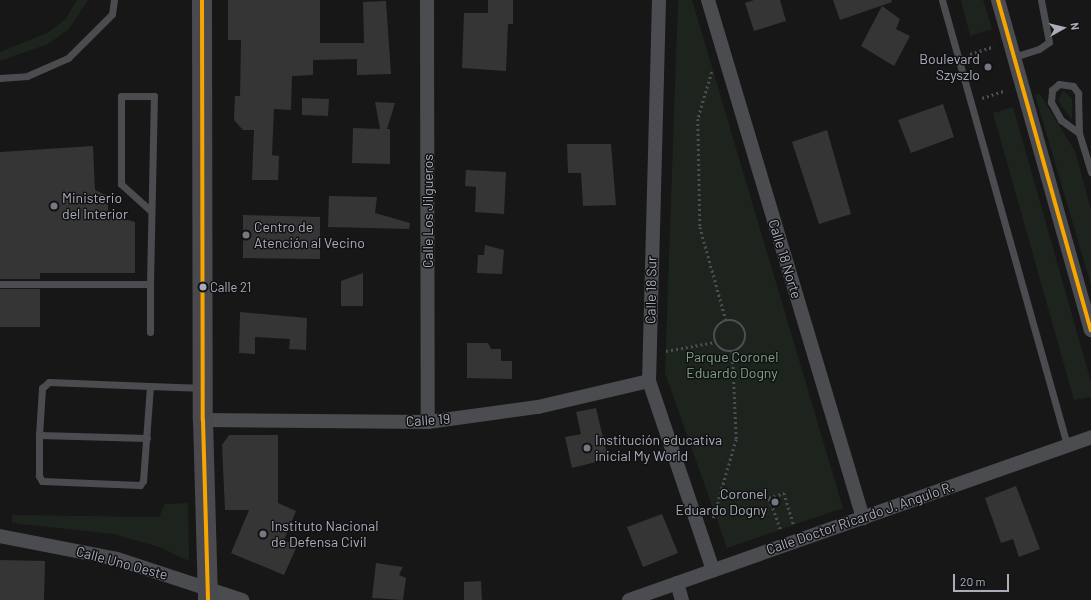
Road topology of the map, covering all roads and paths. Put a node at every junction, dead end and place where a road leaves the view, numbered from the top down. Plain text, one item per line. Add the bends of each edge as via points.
1 (114, 0) edge
2 (202, 0) edge
3 (427, 0) edge
4 (659, 0) edge
5 (708, 0) edge
6 (942, 0) edge
7 (998, 0) edge
8 (1041, 0) edge
9 (1009, 41) junction
10 (1014, 57) junction
11 (959, 58) junction
12 (714, 64) dead end
13 (0, 78) edge
14 (1022, 85) junction
15 (971, 102) junction
16 (1079, 134) junction
17 (1091, 172) edge
18 (150, 210) junction
19 (0, 284) edge
20 (150, 284) junction
21 (726, 320) junction
22 (1091, 330) edge
23 (150, 332) dead end
24 (715, 342) junction
25 (663, 344) dead end
26 (663, 352) junction
27 (732, 352) junction
28 (663, 359) dead end
29 (649, 381) junction
30 (150, 386) junction
31 (203, 388) junction
32 (203, 420) junction
33 (428, 422) junction
34 (39, 435) junction
35 (1091, 437) edge
36 (147, 438) junction
37 (1066, 446) junction
38 (708, 515) dead end
39 (863, 518) junction
40 (796, 530) dead end
41 (782, 535) dead end
42 (0, 536) edge
43 (713, 570) junction
44 (677, 583) junction
45 (207, 594) edge
46 (242, 600) edge
47 (629, 600) edge
48 (682, 600) edge

1 - 13 lane via 112,14 68,58 27,76
2 - 31 street
3 - 33 street, Calle Los Jilgueros
4 - 29 street, Calle 18 Sur
5 - 39 street, Calle 18 Norte
6 - 11 lane
7 - 9 street
8 - 10 lane via 1049,42 1038,49
9 - 10 street
9 - 11 path
10 - 14 street
11 - 15 lane
12 - 21 path via 698,119 697,179 700,227
14 - 15 path
14 - 22 street
15 - 37 lane
16 - 16 lane via 1078,93 1073,86 1059,84 1052,90 1051,102 1061,120
16 - 17 lane
18 - 18 lane via 121,184 121,96 154,96
18 - 20 lane
19 - 20 lane
20 - 23 lane
21 - 24 path via 717,326
21 - 27 path via 737,321 746,333 745,343
24 - 26 path
24 - 27 path via 722,350
25 - 26 path
26 - 28 path
27 - 38 path via 736,439 711,522
29 - 33 street, Calle 19 via 538,406
29 - 43 street, Calle 18 Sur
30 - 31 lane
30 - 34 lane via 49,382 42,388
30 - 36 lane
31 - 32 street
32 - 33 street, Calle 19
32 - 45 street
34 - 36 lane
34 - 36 lane via 39,476 42,481 140,485 144,481
35 - 37 street, Calle Doctor Ricardo J. Angulo R.
37 - 39 street, Calle Doctor Ricardo J. Angulo R.
39 - 43 street, Calle Doctor Ricardo J. Angulo R.
40 - 41 path via 784,493 769,498
42 - 45 street, Calle Uno Oeste via 116,559
43 - 44 street, Calle Doctor Ricardo J. Angulo R.
44 - 47 street, Calle Doctor Ricardo J. Angulo R.
44 - 48 street
45 - 46 street, Calle Uno Oeste

